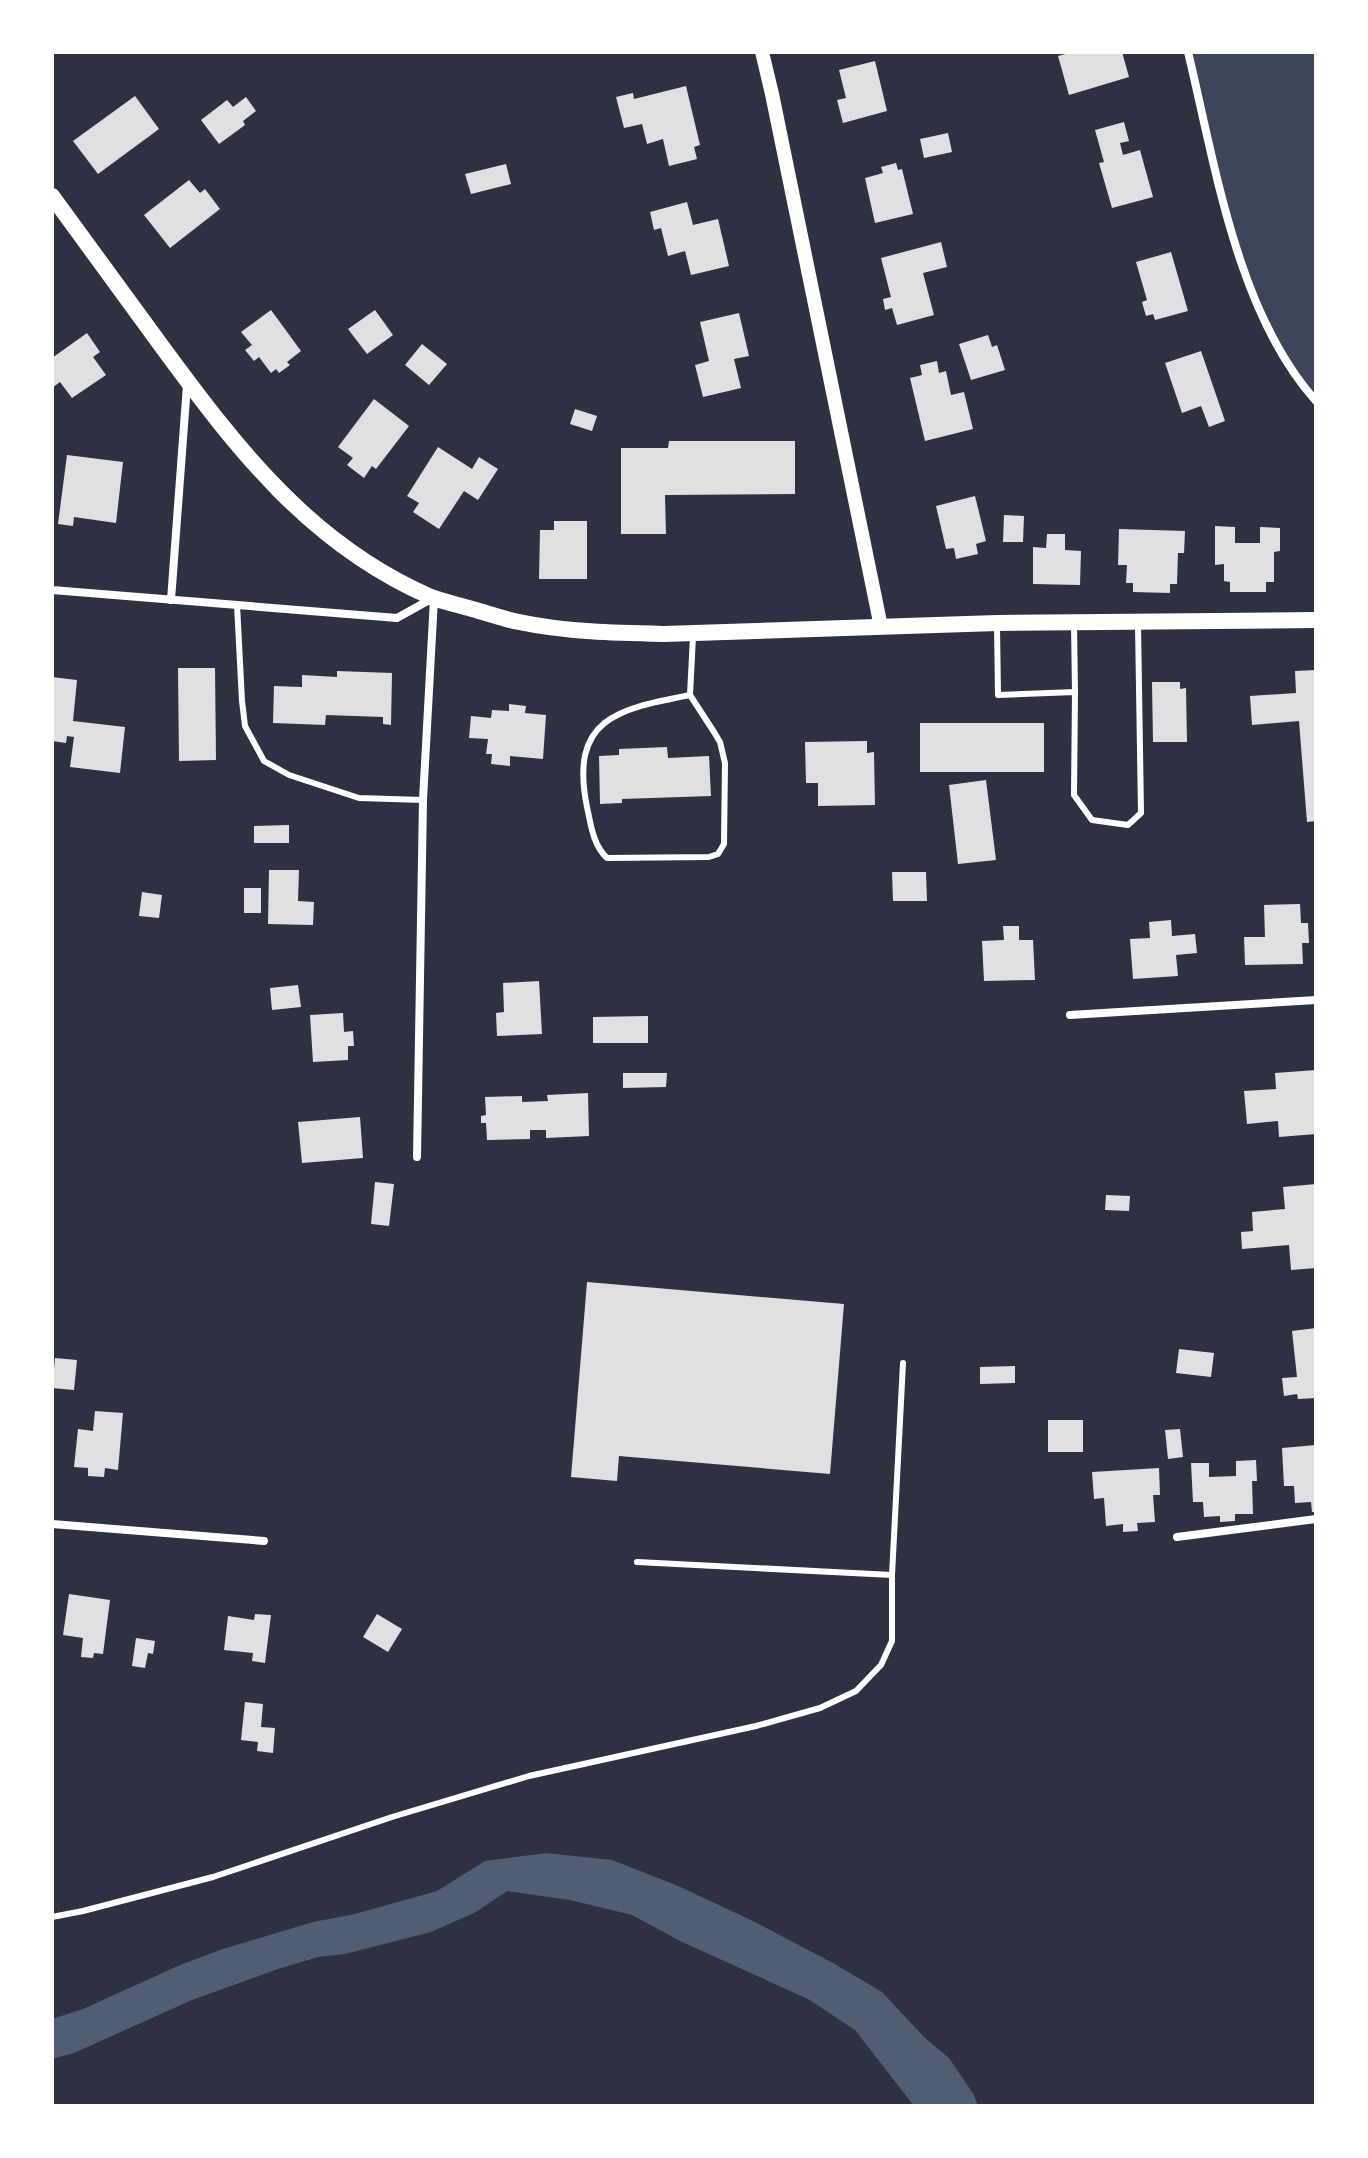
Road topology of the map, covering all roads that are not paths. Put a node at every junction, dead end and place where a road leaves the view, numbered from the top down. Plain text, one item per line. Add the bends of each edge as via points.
1 (762, 52) edge
2 (1188, 52) edge
3 (52, 196) edge
4 (187, 380) junction
5 (1316, 401) edge
6 (52, 590) edge
7 (434, 598) junction
8 (171, 600) junction
9 (237, 605) junction
10 (1316, 620) edge
11 (1138, 621) junction
12 (1074, 622) junction
13 (997, 623) junction
14 (881, 627) junction
15 (693, 632) junction
16 (1075, 692) junction
17 (690, 695) junction
18 (423, 800) junction
19 (1316, 1000) edge
20 (1070, 1015) dead end
21 (417, 1157) dead end
22 (903, 1363) dead end
23 (1316, 1519) edge
24 (52, 1524) edge
25 (1177, 1537) dead end
26 (264, 1541) dead end
27 (637, 1562) dead end
28 (892, 1575) junction
29 (52, 1917) edge

1 - 14 street
2 - 5 street via 1232,232 1250,283 1285,360
3 - 4 main road
4 - 7 main road via 270,483 318,528 355,555
4 - 8 street
6 - 8 street
7 - 9 street via 397,618
7 - 15 main road via 561,629
7 - 18 street
8 - 9 street
9 - 18 lane via 245,726 264,761 359,798
10 - 11 main road
11 - 12 main road
11 - 16 lane via 1141,813 1128,825 1092,820 1074,795
12 - 13 main road
12 - 16 lane
13 - 14 main road
13 - 16 lane via 998,695
14 - 15 main road
15 - 17 lane
17 - 17 lane via 626,710 591,736 584,791 593,836 607,858 709,857 724,844 725,763 720,742
18 - 21 street
19 - 20 street
22 - 28 lane
23 - 25 street
24 - 26 street
27 - 28 lane
28 - 29 lane via 892,1641 881,1665 856,1691 820,1708 529,1776 213,1877

